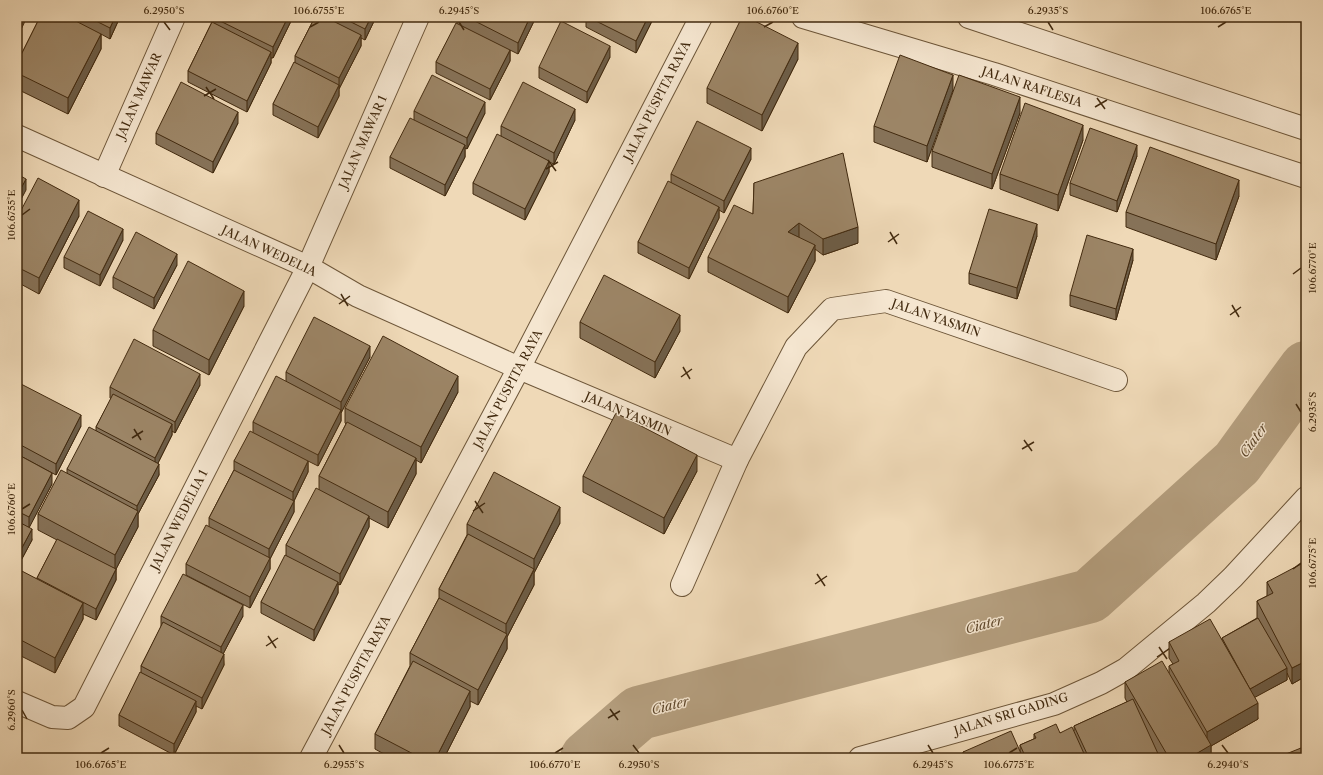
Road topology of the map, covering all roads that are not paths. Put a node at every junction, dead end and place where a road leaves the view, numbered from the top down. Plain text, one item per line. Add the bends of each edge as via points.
1 (174, 17) edge
2 (418, 17) edge
3 (701, 17) edge
4 (803, 17) edge
5 (969, 17) edge
6 (1306, 129) edge
7 (17, 136) edge
8 (104, 176) junction
9 (1306, 177) edge
10 (308, 267) junction
11 (519, 368) junction
12 (1116, 380) dead end
13 (737, 460) junction
14 (1303, 508) edge
15 (682, 585) dead end
16 (17, 702) edge
17 (311, 758) edge
18 (860, 758) edge

1 - 8 street, JALAN MAWAR
2 - 10 street, JALAN MAWAR 1
3 - 11 street, JALAN PUSPITA RAYA
4 - 9 street, JALAN RAFLESIA via 994,74
5 - 6 street
7 - 8 street, JALAN WEDELIA
8 - 10 street, JALAN WEDELIA
10 - 11 street, JALAN WEDELIA via 358,296
10 - 16 street, JALAN WEDELIA 1 via 84,707 68,718 52,717
11 - 13 street, JALAN YASMIN
11 - 17 street, JALAN PUSPITA RAYA
12 - 13 street, JALAN YASMIN via 886,301 832,309 796,347
13 - 15 street, JALAN YASMIN
14 - 18 street, JALAN SRI GADING via 1206,603 1126,669 1054,704

